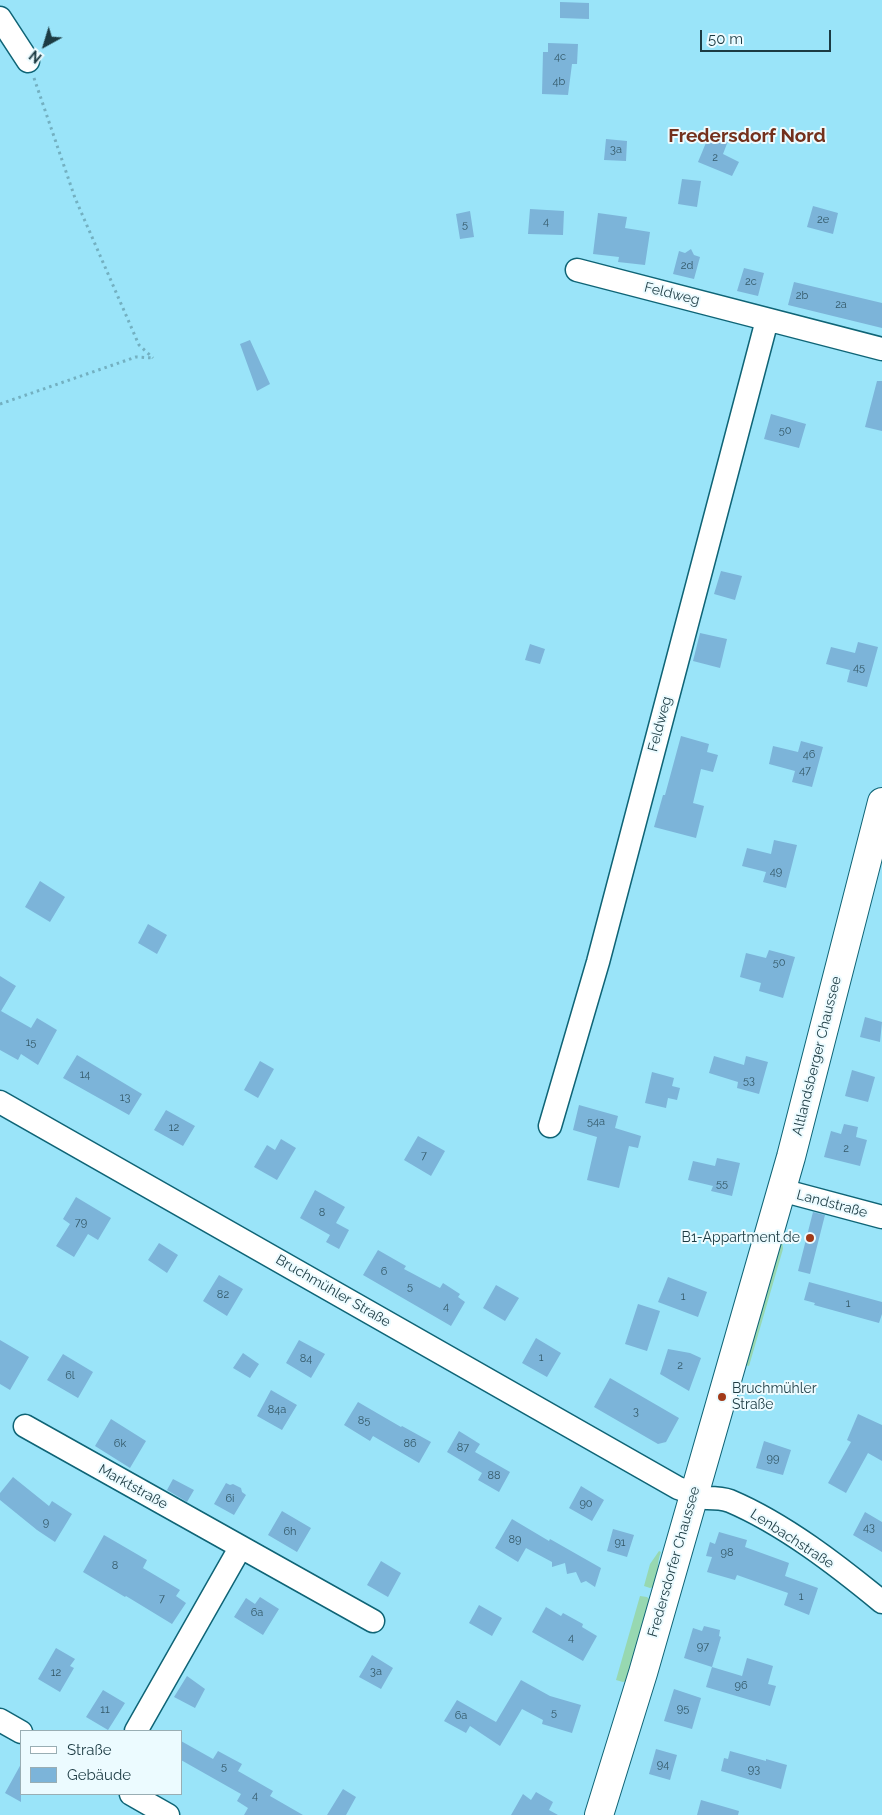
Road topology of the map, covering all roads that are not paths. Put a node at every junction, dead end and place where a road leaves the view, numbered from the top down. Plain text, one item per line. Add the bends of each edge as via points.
1 (0, 18) edge
2 (28, 61) road end
3 (577, 270) dead end
4 (767, 320) junction
5 (882, 349) edge
6 (882, 802) edge
7 (0, 1102) edge
8 (550, 1126) dead end
9 (781, 1190) junction
10 (882, 1217) edge
11 (748, 1308) joint
12 (25, 1426) dead end
13 (694, 1493) junction
14 (240, 1548) junction
15 (882, 1602) edge
16 (373, 1620) dead end
17 (0, 1720) edge
18 (137, 1730) edge
19 (20, 1731) edge
20 (133, 1795) edge
21 (168, 1815) edge
22 (599, 1815) edge

1 - 2 street
3 - 4 street, Feldweg
4 - 5 street, Feldweg
4 - 8 street, Feldweg via 598,962
6 - 9 main road, Altlandsberger Chaussee
7 - 13 street, Bruchmühler Straße via 678,1488
9 - 10 street, Landstraße
9 - 11 main road, Altlandsberger Chaussee
11 - 13 main road, Fredersdorfer Chaussee
12 - 14 street, Marktstraße
13 - 15 street, Lenbachstraße via 728,1500 785,1531
13 - 22 main road, Fredersdorfer Chaussee
14 - 16 street, Marktstraße
14 - 18 street
17 - 19 street
20 - 21 street

